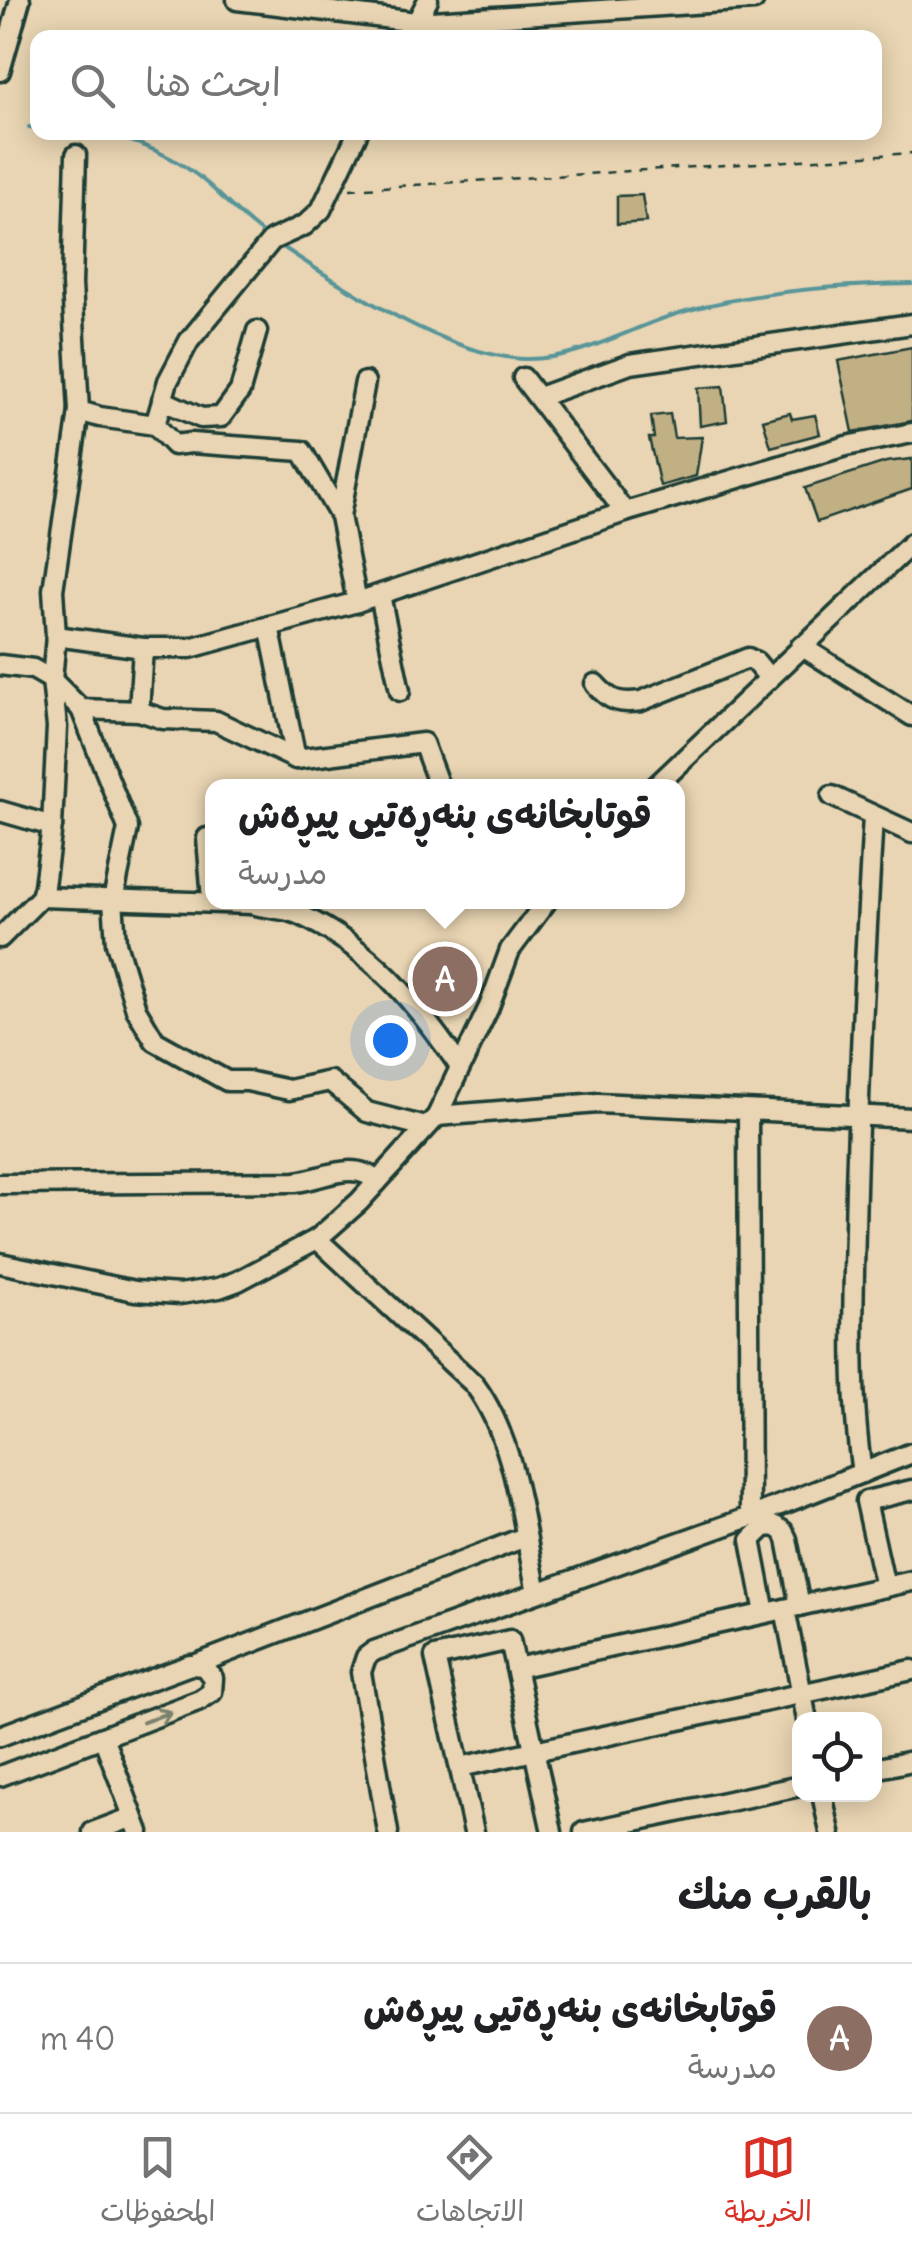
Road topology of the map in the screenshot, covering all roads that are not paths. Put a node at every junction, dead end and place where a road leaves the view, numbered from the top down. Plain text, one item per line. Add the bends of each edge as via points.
1 (18, 0) edge
2 (237, 0) edge
3 (428, 0) edge
4 (754, 0) edge
5 (412, 30) edge
6 (0, 71) edge
7 (354, 140) edge
8 (76, 155) dead end
9 (912, 324) edge
10 (257, 331) dead end
11 (523, 378) dead end
12 (365, 382) dead end
13 (540, 396) junction
14 (162, 400) junction
15 (79, 411) junction
16 (155, 425) junction
17 (912, 433) edge
18 (625, 512) junction
19 (340, 516) junction
20 (912, 543) edge
21 (380, 595) junction
22 (357, 602) junction
23 (268, 626) junction
24 (56, 636) junction
25 (801, 646) junction
26 (142, 648) junction
27 (0, 666) edge
28 (769, 678) junction
29 (52, 680) junction
30 (595, 684) dead end
31 (400, 692) dead end
32 (82, 709) junction
33 (139, 710) junction
34 (910, 714) edge
35 (296, 759) junction
36 (436, 779) edge
37 (663, 779) edge
38 (832, 796) dead end
39 (0, 810) edge
40 (873, 817) junction
41 (52, 826) junction
42 (912, 833) edge
43 (41, 898) junction
44 (113, 900) junction
45 (205, 902) edge
46 (300, 909) edge
47 (541, 909) edge
48 (0, 938) edge
49 (460, 1068) junction
50 (748, 1112) junction
51 (857, 1115) junction
52 (912, 1118) edge
53 (432, 1121) junction
54 (377, 1182) junction
55 (0, 1184) edge
56 (317, 1239) junction
57 (0, 1263) edge
58 (912, 1454) edge
59 (862, 1474) junction
60 (912, 1490) edge
61 (750, 1517) junction
62 (525, 1536) junction
63 (795, 1580) junction
64 (912, 1581) edge
65 (885, 1587) junction
66 (760, 1588) junction
67 (537, 1592) junction
68 (792, 1607) junction
69 (765, 1613) junction
70 (198, 1664) junction
71 (516, 1668) junction
72 (912, 1670) edge
73 (802, 1694) junction
74 (805, 1712) edge
75 (0, 1736) edge
76 (104, 1737) junction
77 (534, 1751) junction
78 (912, 1762) edge
79 (460, 1767) junction
80 (882, 1768) edge
81 (0, 1776) edge
82 (792, 1788) edge
83 (824, 1802) edge
84 (136, 1824) edge
85 (93, 1832) edge
86 (388, 1832) edge
87 (474, 1832) edge
88 (552, 1832) edge
89 (584, 1832) edge
90 (830, 1832) edge

1 - 6 street
2 - 5 street
3 - 5 street
4 - 5 street
7 - 14 street via 321,210 266,246 189,340
8 - 15 street via 72,284
9 - 13 street via 630,364
10 - 14 street via 240,391 221,417 201,418
11 - 13 street
12 - 19 street
13 - 18 street
14 - 16 street
15 - 16 street
15 - 24 street via 53,590
16 - 19 street via 174,444 302,451
17 - 18 street
18 - 21 street
19 - 22 street
20 - 25 street
21 - 22 street
21 - 31 street
22 - 23 street
23 - 26 street via 190,648
23 - 35 street
24 - 26 street
24 - 29 street
25 - 28 street
25 - 34 street
26 - 33 street
27 - 29 street via 33,669
28 - 30 street via 748,658 624,703
28 - 37 street
29 - 32 street
29 - 41 street
32 - 33 street
32 - 44 street via 128,828
33 - 35 street via 163,719 216,722
35 - 36 street via 423,743
38 - 40 street
39 - 41 street
40 - 42 street
40 - 51 street
41 - 43 street
43 - 44 street
43 - 48 street
44 - 45 street
44 - 53 street via 121,966 155,1042 226,1081 289,1090 330,1081 367,1112
46 - 49 street via 385,971
47 - 49 street via 510,950
49 - 53 street
50 - 51 street
50 - 53 street via 598,1103
50 - 61 street
51 - 52 street
51 - 59 street via 852,1360
53 - 54 street
54 - 55 street via 356,1169 295,1182
54 - 56 street
56 - 57 street via 238,1281 180,1294
56 - 62 street via 486,1401 504,1438
58 - 59 street
59 - 61 street
60 - 65 street via 866,1501
61 - 67 street
62 - 67 street
62 - 70 street
63 - 66 street
63 - 66 street via 783,1530 764,1527 751,1540
63 - 68 street
64 - 65 street
65 - 68 street
66 - 69 street
67 - 86 street via 366,1657 363,1692
68 - 69 street
68 - 73 street
69 - 71 street
70 - 75 street
76 -> 70 street via 207,1697 213,1678
71 - 77 street
71 - 79 street via 510,1640 435,1657
72 - 73 street
73 - 74 street
73 - 77 street
76 - 81 street
76 - 84 street
77 - 79 street
77 - 88 street
78 - 80 street
79 - 87 street
82 - 89 street
83 - 90 street
84 - 85 street

